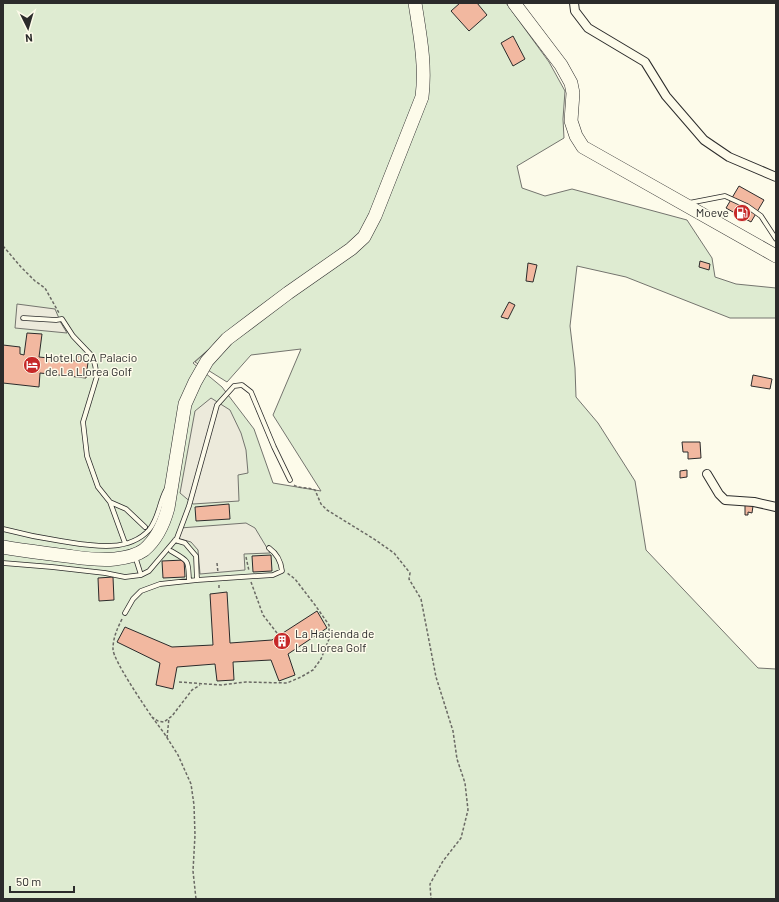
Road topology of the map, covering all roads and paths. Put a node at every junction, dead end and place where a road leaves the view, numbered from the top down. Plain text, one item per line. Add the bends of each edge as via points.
1 (415, 3) edge
2 (514, 3) edge
3 (574, 3) edge
4 (776, 177) edge
5 (685, 204) junction
6 (776, 239) edge
7 (3, 246) edge
8 (776, 256) edge
9 (23, 318) dead end
10 (62, 319) junction
11 (174, 474) junction
12 (707, 474) dead end
13 (290, 480) joint
14 (110, 502) junction
15 (776, 507) edge
16 (145, 527) dead end
17 (3, 529) edge
18 (175, 540) junction
19 (125, 543) junction
20 (3, 547) edge
21 (269, 548) dead end
22 (171, 551) dead end
23 (134, 555) junction
24 (246, 557) dead end
25 (3, 563) edge
26 (282, 571) junction
27 (141, 575) junction
28 (250, 577) junction
29 (198, 580) junction
30 (189, 581) junction
31 (125, 613) joint
32 (277, 633) dead end
33 (179, 682) dead end
34 (202, 684) junction
35 (152, 717) junction
36 (169, 718) junction
37 (167, 738) junction
38 (196, 899) edge
39 (431, 899) edge

1 - 11 highway via 423,58 422,97 375,216 364,237 227,339 207,361 185,404
2 - 5 highway via 561,65 570,83 573,93 571,121 583,147
3 - 4 street via 575,11 588,28 644,62 666,96 704,140 729,157
5 - 6 lane via 725,196 761,216
5 - 8 highway
7 - 10 path via 35,281 46,288
9 - 10 lane
10 - 14 lane via 73,336 92,356 95,364 97,376 84,429 87,456 98,487
11 - 19 lane via 163,495 157,517 148,530
11 - 23 highway via 164,522 144,550
12 - 15 street via 724,500 754,502
13 - 18 lane via 251,392 242,385 234,386 217,405 189,506
13 - 39 path via 295,486 315,490 321,504 327,510 394,553 410,573 409,579 421,599 436,677 453,731 457,759 465,783 468,810 461,838 443,861 430,884
14 - 16 lane via 126,509
14 - 19 lane
17 - 19 lane via 92,546
18 - 27 lane via 149,571
18 - 29 lane via 185,543 196,556
20 - 23 highway via 104,560
21 - 26 lane via 275,552
22 - 30 lane via 188,562
23 - 27 lane
24 - 28 path
25 - 27 lane via 52,566 125,577
26 - 28 lane via 273,576
26 - 34 path via 295,579 316,604 329,625 329,639 321,659 313,670 286,683
28 - 29 lane
28 - 32 path via 263,615
29 - 30 lane
30 - 31 lane via 160,584 141,591
31 - 35 path via 115,633 113,650
33 - 34 path
34 - 36 path via 192,690
35 - 36 path via 164,722
35 - 37 path
36 - 37 path
37 - 38 path via 191,784 194,805 193,871

